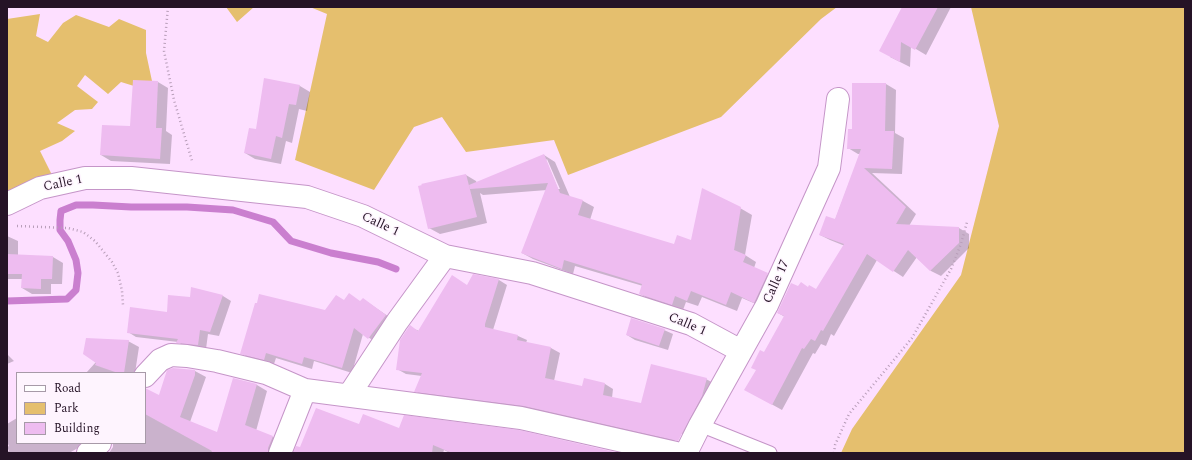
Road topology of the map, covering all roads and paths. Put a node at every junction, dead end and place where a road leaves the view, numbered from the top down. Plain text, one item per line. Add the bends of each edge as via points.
1 (168, 7) edge
2 (838, 99) dead end
3 (197, 186) junction
4 (7, 204) edge
5 (967, 222) dead end
6 (12, 225) dead end
7 (445, 256) junction
8 (122, 305) dead end
9 (741, 351) junction
10 (146, 375) edge
11 (305, 390) junction
12 (349, 395) junction
13 (700, 425) junction
14 (99, 444) edge
15 (88, 453) edge
16 (280, 453) edge
17 (676, 453) edge
18 (686, 453) edge
19 (770, 453) edge
20 (834, 453) edge

1 - 3 path via 164,51 166,64
2 - 9 street, Calle 17 via 828,168 767,305
3 - 4 street, Calle 1 via 132,178 85,178 40,188
3 - 7 street, Calle 1 via 307,197 363,216
5 - 20 path via 951,269 912,338 848,414
6 - 8 path via 68,228 83,232 95,241 118,273
7 - 9 street, Calle 1 via 532,272 691,324
7 - 12 street
9 - 13 street, Calle 17
10 - 11 street via 160,360 171,355 187,356 266,373
11 - 12 street
11 - 16 street
12 - 17 street via 521,418
13 - 18 street, Calle 17
13 - 19 lane
14 - 15 street

